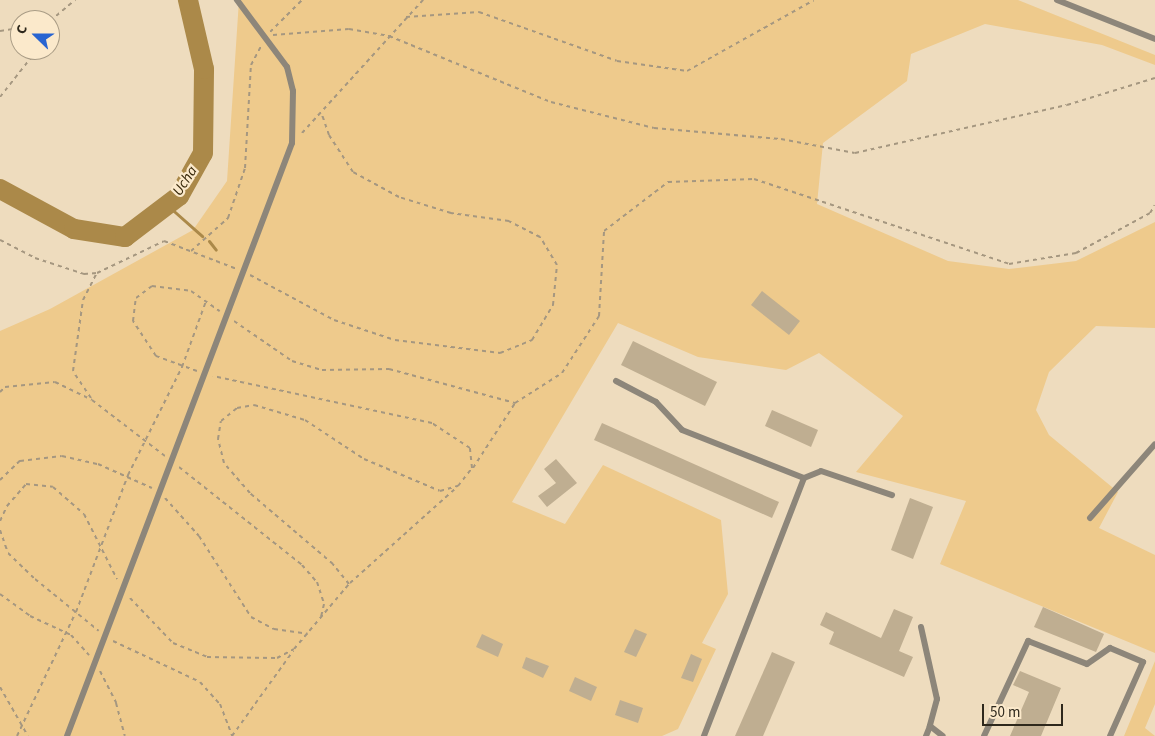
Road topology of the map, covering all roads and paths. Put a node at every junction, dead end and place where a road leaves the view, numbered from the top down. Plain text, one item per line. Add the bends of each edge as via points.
1 (75, 0) edge
2 (237, 0) edge
3 (302, 0) edge
4 (423, 0) edge
5 (814, 0) edge
6 (1057, 0) edge
7 (60, 13) edge
8 (406, 18) junction
9 (266, 36) junction
10 (389, 36) junction
11 (1155, 38) edge
12 (29, 60) edge
13 (1155, 78) edge
14 (0, 97) edge
15 (321, 112) junction
16 (292, 143) junction
17 (1155, 205) edge
18 (0, 240) edge
19 (190, 251) junction
20 (244, 272) junction
21 (97, 273) junction
22 (206, 301) junction
23 (227, 315) junction
24 (182, 367) junction
25 (204, 374) junction
26 (616, 381) dead end
27 (0, 392) edge
28 (92, 400) junction
29 (515, 403) junction
30 (146, 442) junction
31 (1155, 444) edge
32 (172, 460) junction
33 (472, 468) junction
34 (128, 475) junction
35 (804, 478) junction
36 (0, 480) edge
37 (458, 486) junction
38 (159, 493) junction
39 (892, 495) dead end
40 (1090, 518) dead end
41 (0, 522) edge
42 (0, 530) edge
43 (100, 544) junction
44 (349, 584) junction
45 (123, 590) junction
46 (0, 594) edge
47 (76, 612) junction
48 (321, 618) junction
49 (921, 627) dead end
50 (64, 632) junction
51 (308, 634) junction
52 (105, 636) junction
53 (294, 649) junction
54 (95, 661) junction
55 (0, 687) edge
56 (930, 726) junction
57 (22, 727) junction
58 (17, 736) edge
59 (28, 736) edge
60 (67, 736) edge
61 (125, 736) edge
62 (704, 736) edge
63 (926, 736) edge
64 (943, 736) edge
65 (984, 736) edge
66 (1110, 736) edge

1 - 7 path
2 - 9 lane
3 - 9 path
4 - 8 path
5 - 8 path via 687,71 617,61 479,12
6 - 11 lane
8 - 10 path
9 - 10 path via 349,29
9 - 16 lane via 287,68 293,92
9 - 19 path via 250,65 245,168 228,218
10 - 13 path via 551,102 654,128 781,139 855,153 1012,119
10 - 15 path
12 - 14 path
15 - 16 path
15 - 20 path via 329,135 353,172 399,197 451,214 509,221 540,237 557,264 553,305 532,340 500,353 395,340 334,320
16 - 20 lane
17 - 29 path via 1150,214 1076,253 1009,264 754,179 668,182 604,231 599,316 562,373
18 - 21 path via 35,258 84,274
19 - 20 path
19 - 21 path via 164,241
20 - 23 lane
21 - 28 path via 83,300 73,371
22 - 23 path
22 - 24 path
22 - 24 path via 191,291 152,286 136,298 133,321 156,356
23 - 25 lane
23 - 29 path via 292,361 322,370 389,369
24 - 25 path
24 - 30 path
25 - 32 lane
25 - 33 path via 432,423 470,448
26 - 35 lane via 656,402 682,430
27 - 28 path via 5,387 55,382
28 - 30 path
29 - 33 path
30 - 32 path
30 - 34 path
31 - 40 lane
32 - 38 lane
32 - 48 path via 217,502 302,564 317,582 324,604
33 - 37 path
34 - 36 path via 62,456 20,462
34 - 38 path
34 - 43 path
35 - 39 lane via 821,471
35 - 62 lane
37 - 44 path
37 - 44 path via 440,491 364,459 305,420 254,405 237,408 220,422 218,439 224,463 250,493 333,564
38 - 45 lane
38 - 51 path via 199,536 251,617 274,629
41 - 43 path via 6,506 26,484 53,487 84,514
42 - 47 path via 8,553
43 - 45 path
43 - 47 path
44 - 48 path
45 - 52 lane
45 - 53 path via 173,643 208,657 276,658
46 - 50 path
47 - 50 path
47 - 52 path
48 - 51 path
49 - 56 lane via 937,699
50 - 54 path
50 - 57 path
51 - 53 path
52 - 53 path via 200,682 220,704 232,736
52 - 54 lane
54 - 60 lane
54 - 61 path via 116,704
55 - 57 path
56 - 63 lane
56 - 64 lane
57 - 58 path
57 - 59 path
65 - 66 lane via 1028,640 1087,664 1110,648 1143,662

